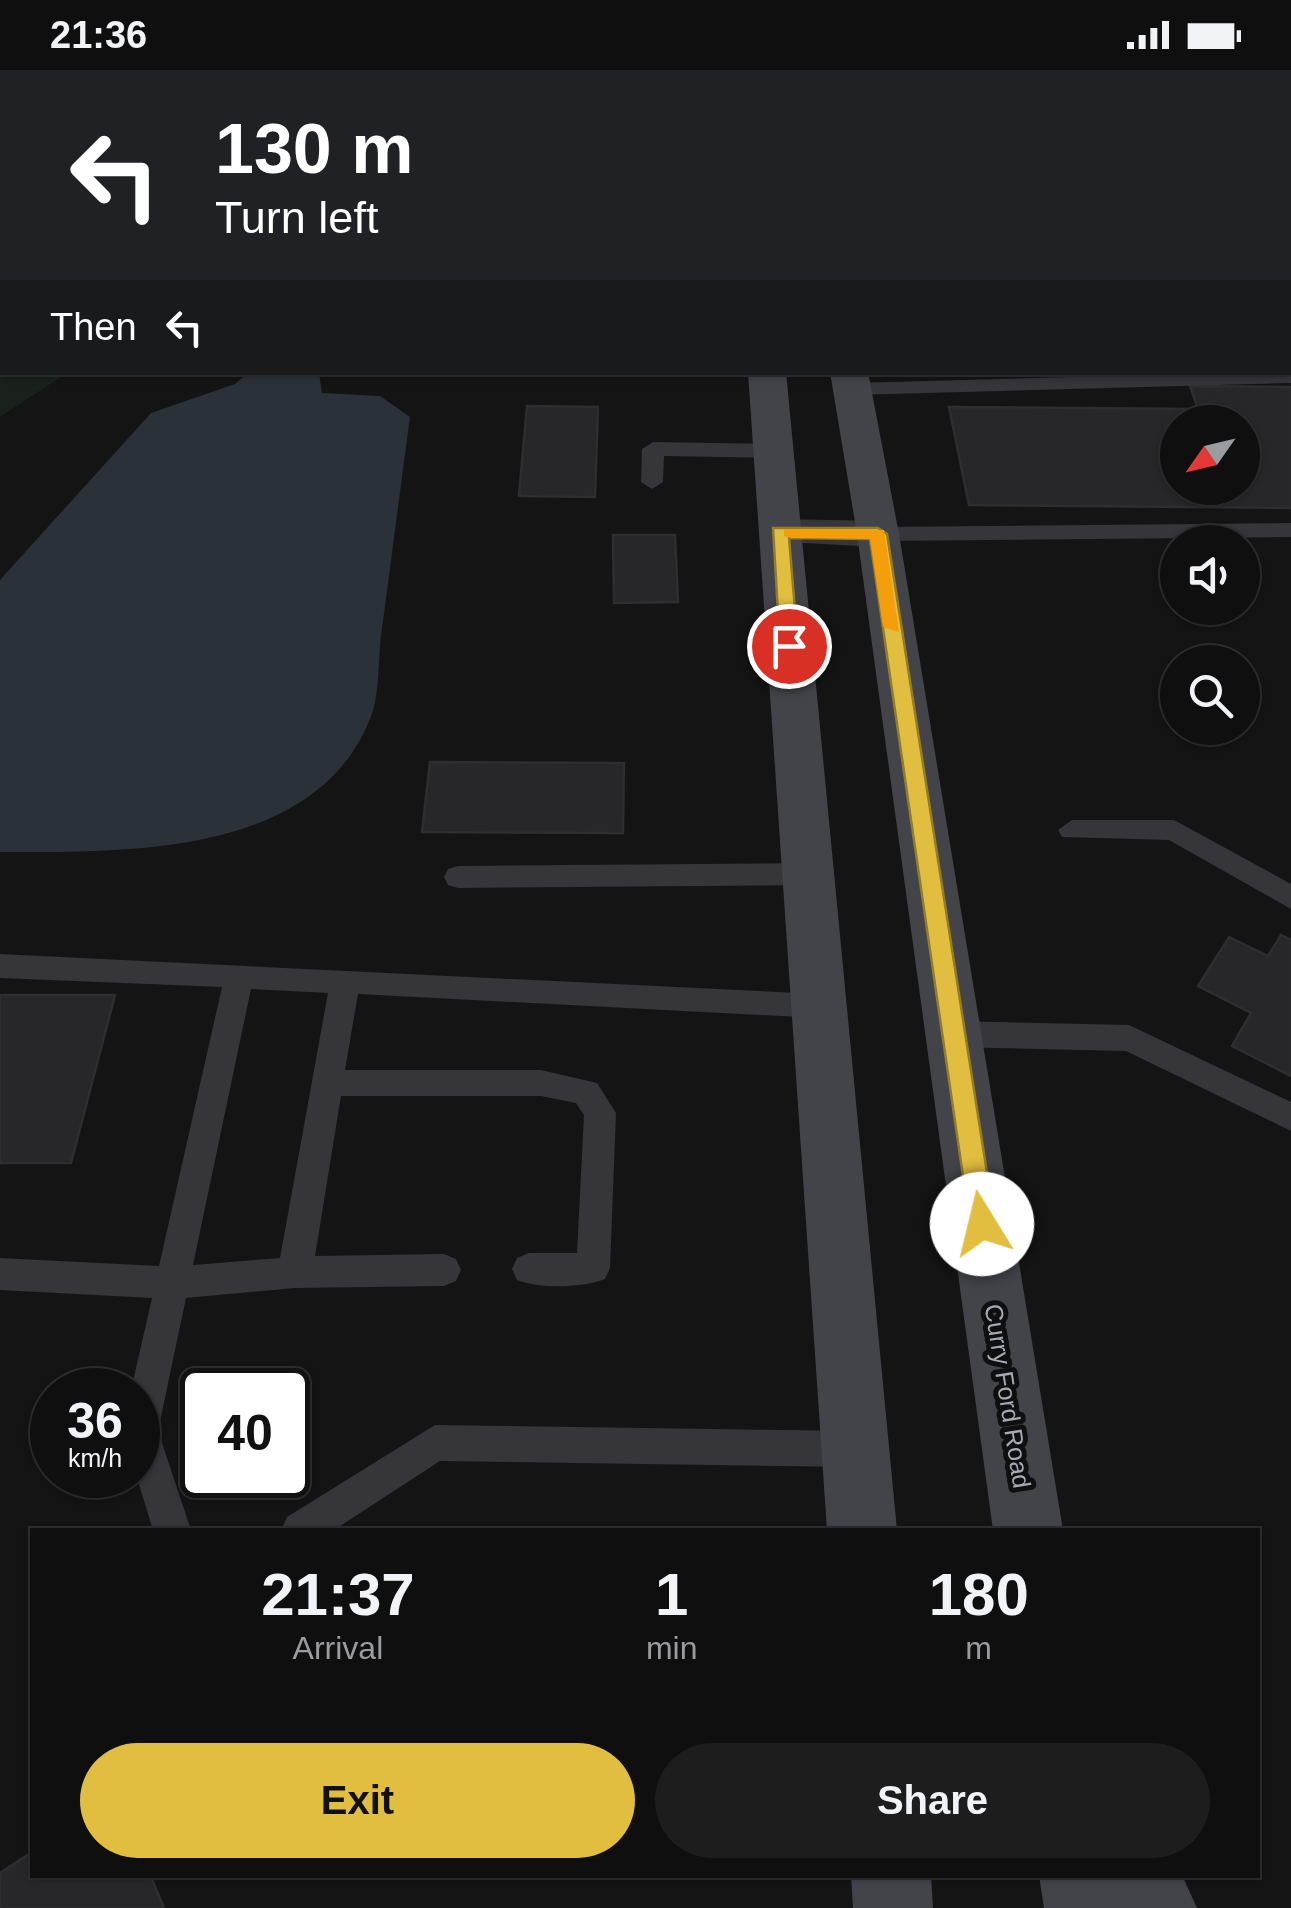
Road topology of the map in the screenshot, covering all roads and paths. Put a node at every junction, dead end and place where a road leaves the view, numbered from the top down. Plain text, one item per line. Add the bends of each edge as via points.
1 (766, 375) edge
2 (1291, 377) edge
3 (850, 381) edge
4 (773, 451) junction
5 (652, 482) dead end
6 (1291, 530) edge
7 (780, 532) junction
8 (878, 534) junction
9 (1072, 830) dead end
10 (808, 874) junction
11 (458, 877) dead end
12 (1291, 898) edge
13 (0, 966) edge
14 (239, 976) junction
15 (344, 981) junction
16 (819, 1006) junction
17 (954, 1034) junction
18 (325, 1084) junction
19 (1291, 1117) edge
20 (529, 1269) dead end
21 (444, 1270) dead end
22 (295, 1272) junction
23 (0, 1274) edge
24 (173, 1283) junction
25 (856, 1449) junction
26 (171, 1528) edge
27 (303, 1528) edge
28 (862, 1528) edge
29 (1028, 1528) edge
30 (891, 1878) edge
31 (1079, 1878) edge
32 (1134, 1878) edge
33 (894, 1908) edge
34 (1084, 1908) edge
35 (1157, 1908) edge

1 - 4 street
2 - 3 lane
3 - 8 street, Curry Ford Road
4 - 5 lane via 652,439
4 - 7 street
6 - 8 lane
7 - 8 street
7 - 10 street
8 - 17 street, Curry Ford Road
9 - 12 lane via 1174,830
10 - 11 lane
10 - 16 street
13 - 14 lane
14 - 15 lane
14 - 24 lane
15 - 16 lane
15 - 18 lane
16 - 25 street
17 - 19 lane via 1129,1038
17 - 29 street, Curry Ford Road
18 - 20 lane via 540,1084 586,1092 600,1114 592,1268
18 - 22 lane
21 - 22 lane
22 - 24 lane
23 - 24 lane
24 - 26 lane via 140,1431
25 - 27 lane via 435,1444
25 - 28 street
30 - 33 street
31 - 34 street
32 - 35 street

